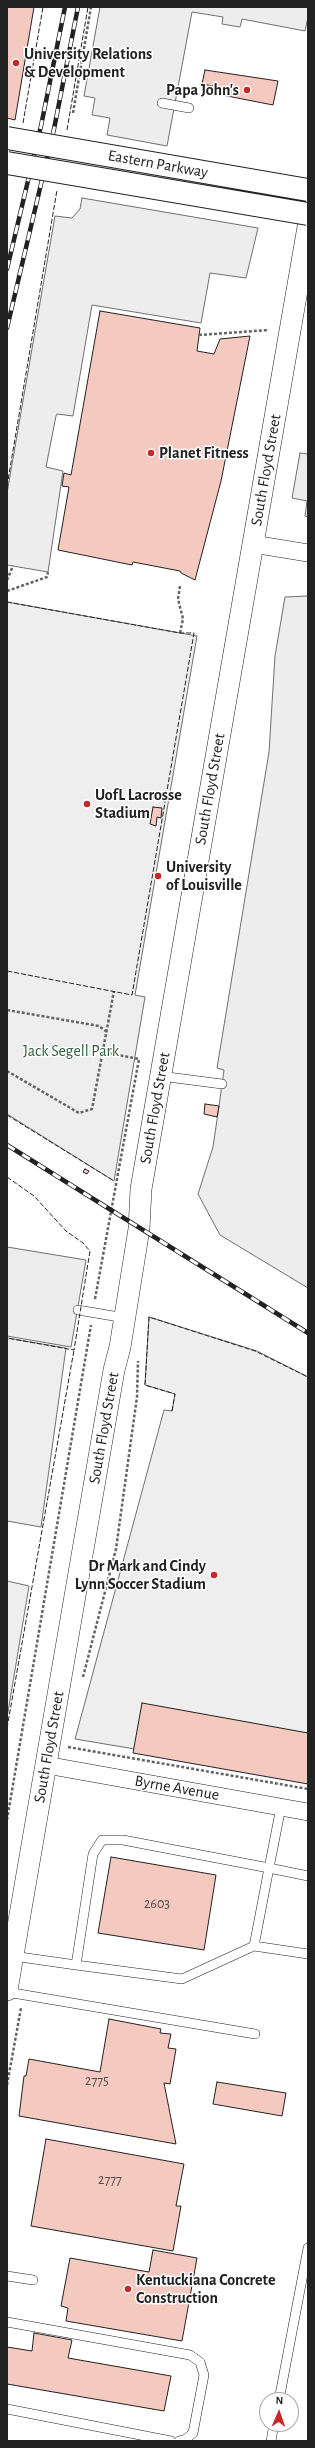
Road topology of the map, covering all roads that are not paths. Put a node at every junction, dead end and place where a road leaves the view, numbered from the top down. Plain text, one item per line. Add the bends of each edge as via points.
1 (162, 103) dead end
2 (189, 108) dead end
3 (7, 138) edge
4 (7, 163) edge
5 (308, 190) edge
6 (308, 214) edge
7 (308, 227) edge
8 (253, 544) junction
9 (308, 553) edge
10 (160, 1076) junction
11 (222, 1084) dead end
12 (78, 1310) dead end
13 (125, 1318) junction
14 (46, 1765) junction
15 (281, 1807) junction
16 (308, 1812) edge
17 (269, 1868) junction
18 (308, 1876) edge
19 (12, 1926) edge
20 (254, 1946) junction
21 (308, 1954) edge
22 (13, 1956) junction
23 (76, 1965) junction
24 (12, 1992) edge
25 (255, 2034) dead end
26 (308, 2248) edge
27 (7, 2276) edge
28 (33, 2280) dead end
29 (7, 2322) edge
30 (281, 2392) edge
31 (7, 2409) edge
32 (171, 2441) edge
33 (179, 2441) edge

1 - 2 lane
3 - 5 main road, Eastern Parkway, bridge
4 - 6 main road, Eastern Parkway, bridge
7 - 8 street, South Floyd Street
8 - 9 street
8 - 10 street, South Floyd Street
10 - 11 lane
10 - 13 street, South Floyd Street via 141,1189 139,1229
12 - 13 lane
13 - 14 street, South Floyd Street
14 - 15 street, Byrne Avenue
14 - 19 street, South Floyd Street
15 - 16 street, Byrne Avenue
15 - 17 lane
17 - 18 lane
17 - 20 lane
17 - 23 lane via 123,1840 102,1840 93,1854
19 - 22 street, South Floyd Street
20 - 21 lane
20 - 23 lane via 182,1979
22 - 23 lane
22 - 24 street, South Floyd Street
24 - 25 lane
26 - 30 lane
27 - 28 lane
29 - 33 lane via 190,2355 200,2362 204,2368 204,2375 193,2433
31 - 32 lane

